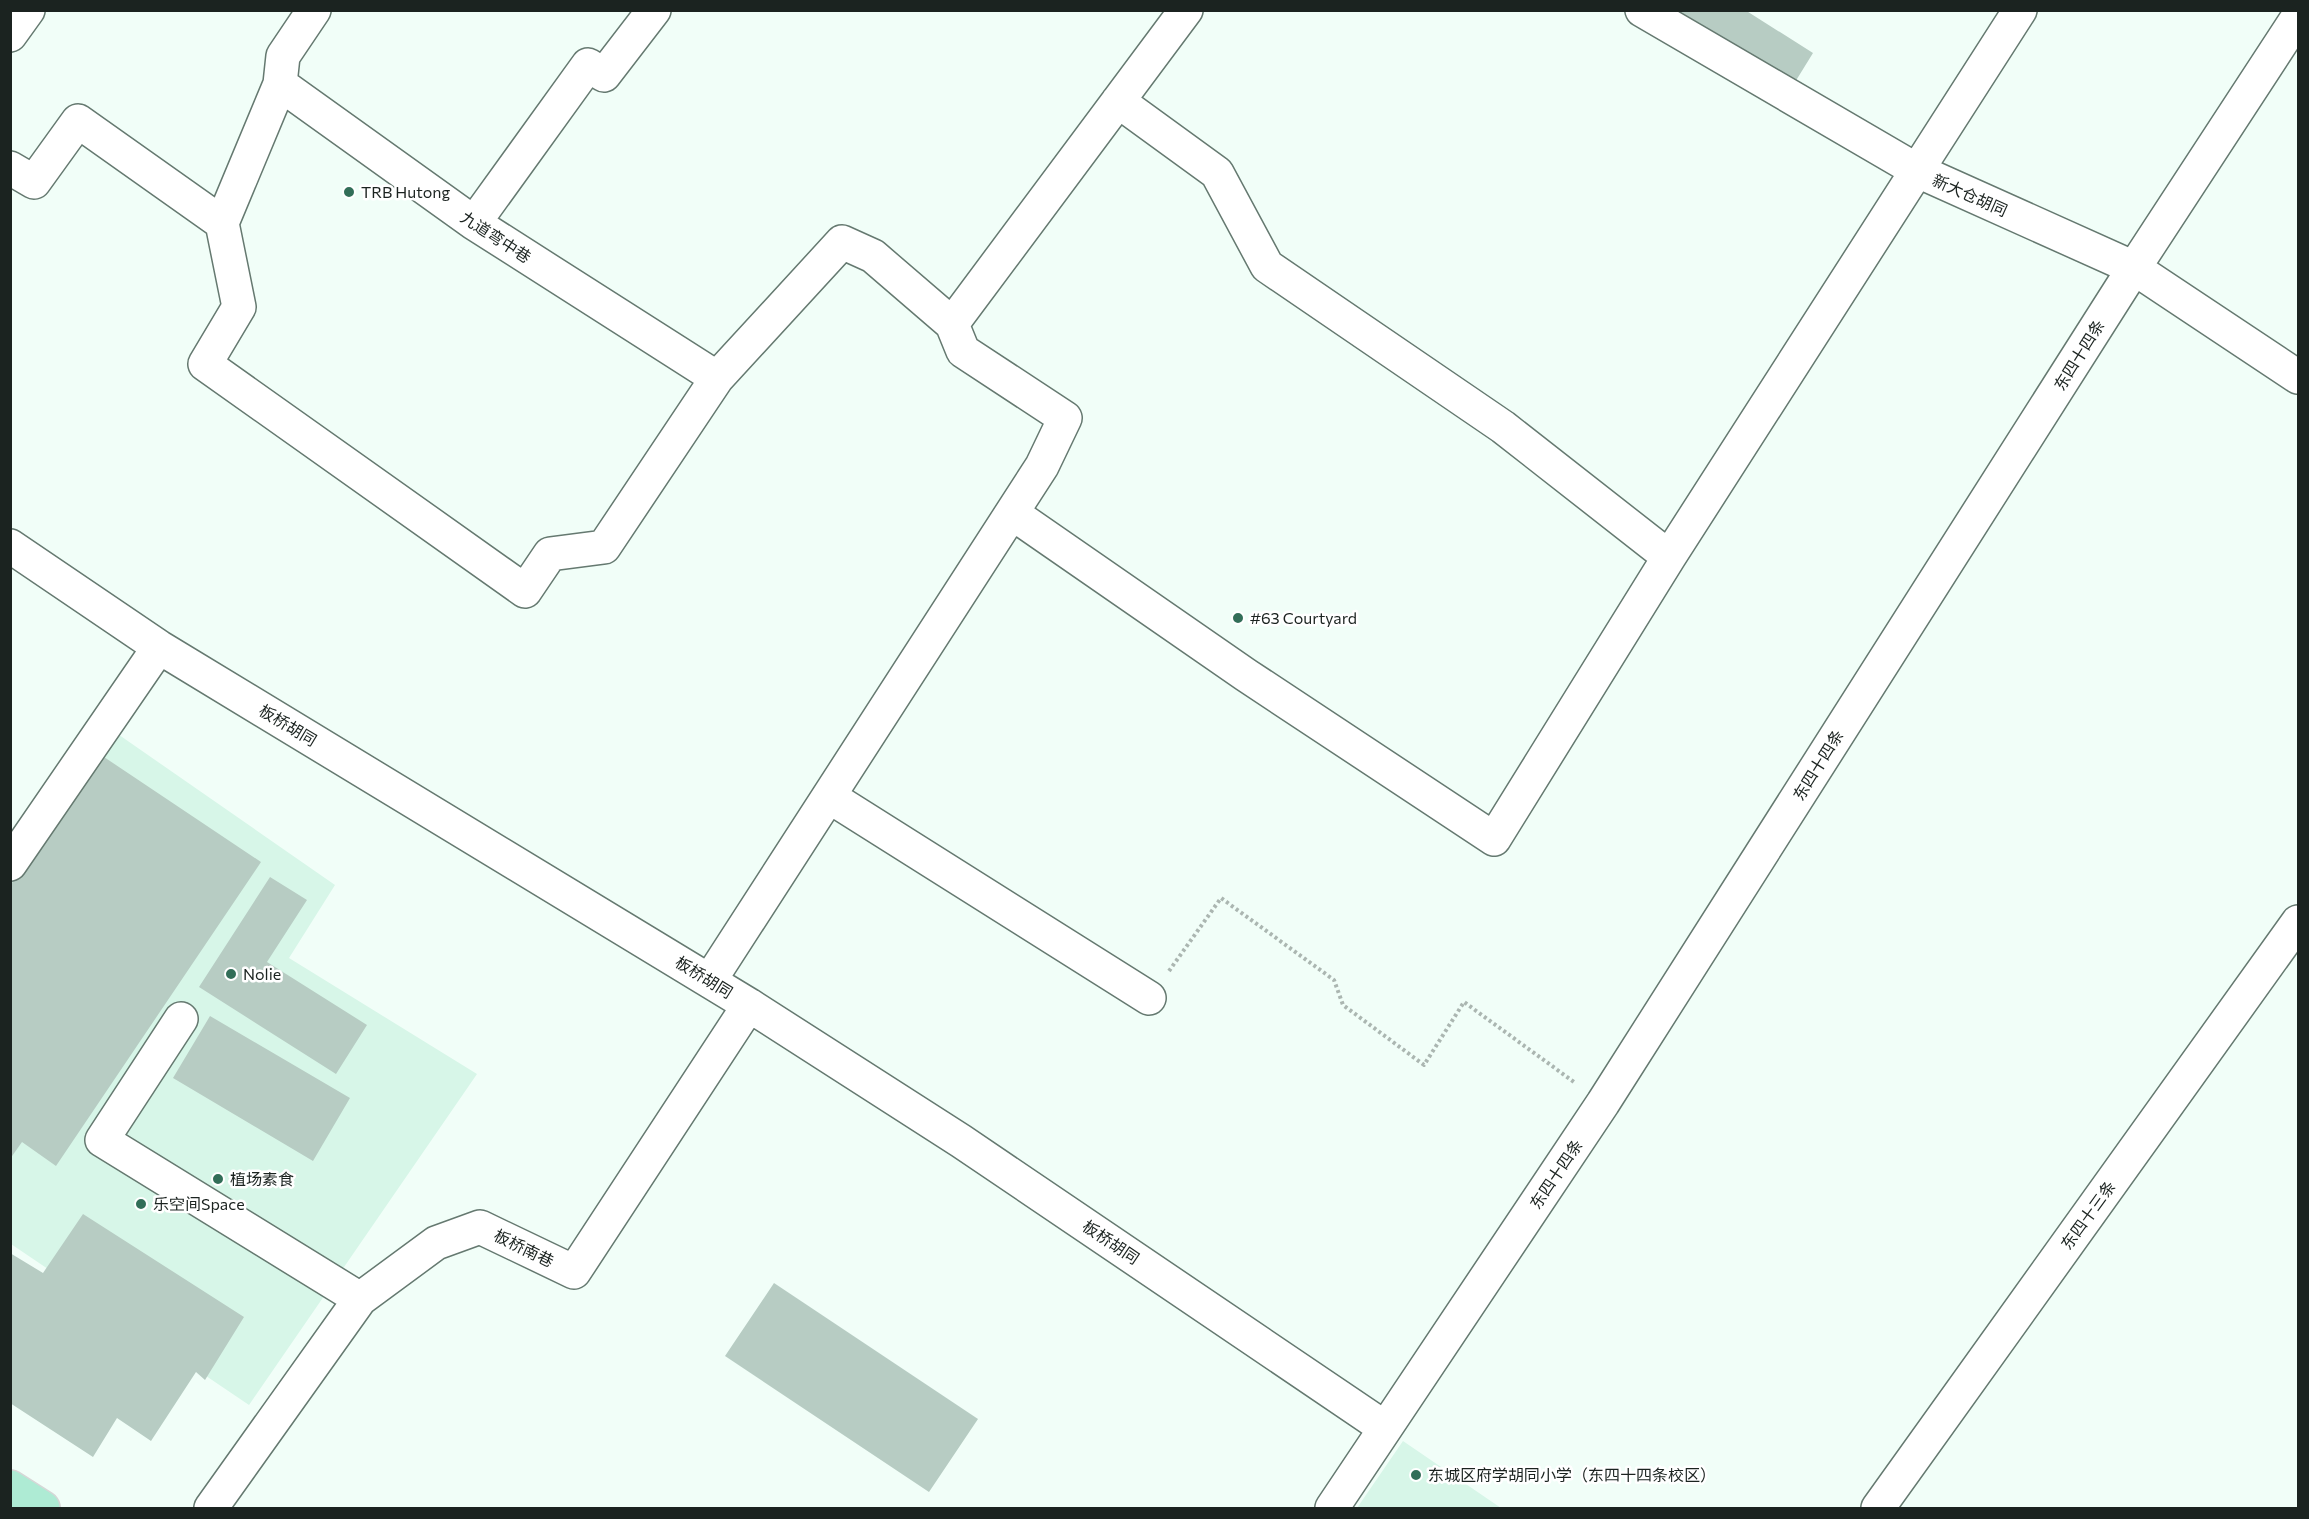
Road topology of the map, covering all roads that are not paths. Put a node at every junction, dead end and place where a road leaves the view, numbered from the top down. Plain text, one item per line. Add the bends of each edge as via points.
1 (28, 10) edge
2 (314, 10) edge
3 (654, 10) edge
4 (1186, 10) edge
5 (1642, 10) edge
6 (2020, 10) edge
7 (2298, 17) edge
8 (10, 35) edge
9 (280, 84) junction
10 (1118, 101) junction
11 (10, 168) edge
12 (1918, 171) junction
13 (222, 223) junction
14 (474, 223) junction
15 (2134, 268) junction
16 (952, 324) junction
17 (2298, 377) edge
18 (717, 378) junction
19 (1011, 513) junction
20 (10, 546) edge
21 (1669, 557) junction
22 (159, 647) junction
23 (830, 797) junction
24 (10, 864) edge
25 (2298, 922) edge
26 (710, 980) junction
27 (1149, 998) road end
28 (749, 1005) junction
29 (181, 1019) dead end
30 (360, 1299) junction
31 (1385, 1428) junction
32 (10, 1487) edge
33 (43, 1509) edge
34 (211, 1509) edge
35 (1332, 1509) edge
36 (1878, 1509) edge

1 - 8 street
2 - 9 street via 283,56
3 - 14 street via 604,75 588,65
4 - 10 street
5 - 12 street, 新大仓胡同
6 - 12 street
7 - 15 street, 东四十四条
9 - 13 street
9 - 14 street, 九道弯中巷
10 - 16 street
10 - 21 street via 1217,173 1267,266 1503,428
11 - 13 street via 34,182 78,121
12 - 15 street, 新大仓胡同
12 - 21 street
13 - 18 street via 239,307 205,364 525,591 550,554 604,547
14 - 18 street, 九道弯中巷
15 - 17 street, 新大仓胡同
15 - 31 street, 东四十四条 via 1603,1102
16 - 18 street via 873,256 842,242
16 - 19 street via 963,351 1065,418 1042,466
19 - 21 street via 1494,839
19 - 23 street
20 - 22 street, 板桥胡同
22 - 24 street
22 - 26 street, 板桥胡同
23 - 26 street
23 - 27 street
25 - 36 street, 东四十三条
26 - 28 street, 板桥胡同
28 - 30 street, 板桥南巷 via 574,1272 480,1227 436,1243
28 - 31 street, 板桥胡同 via 961,1141
29 - 30 street via 102,1140
30 - 34 street, 板桥南巷
31 - 35 street, 东四十四条
32 - 33 main road

